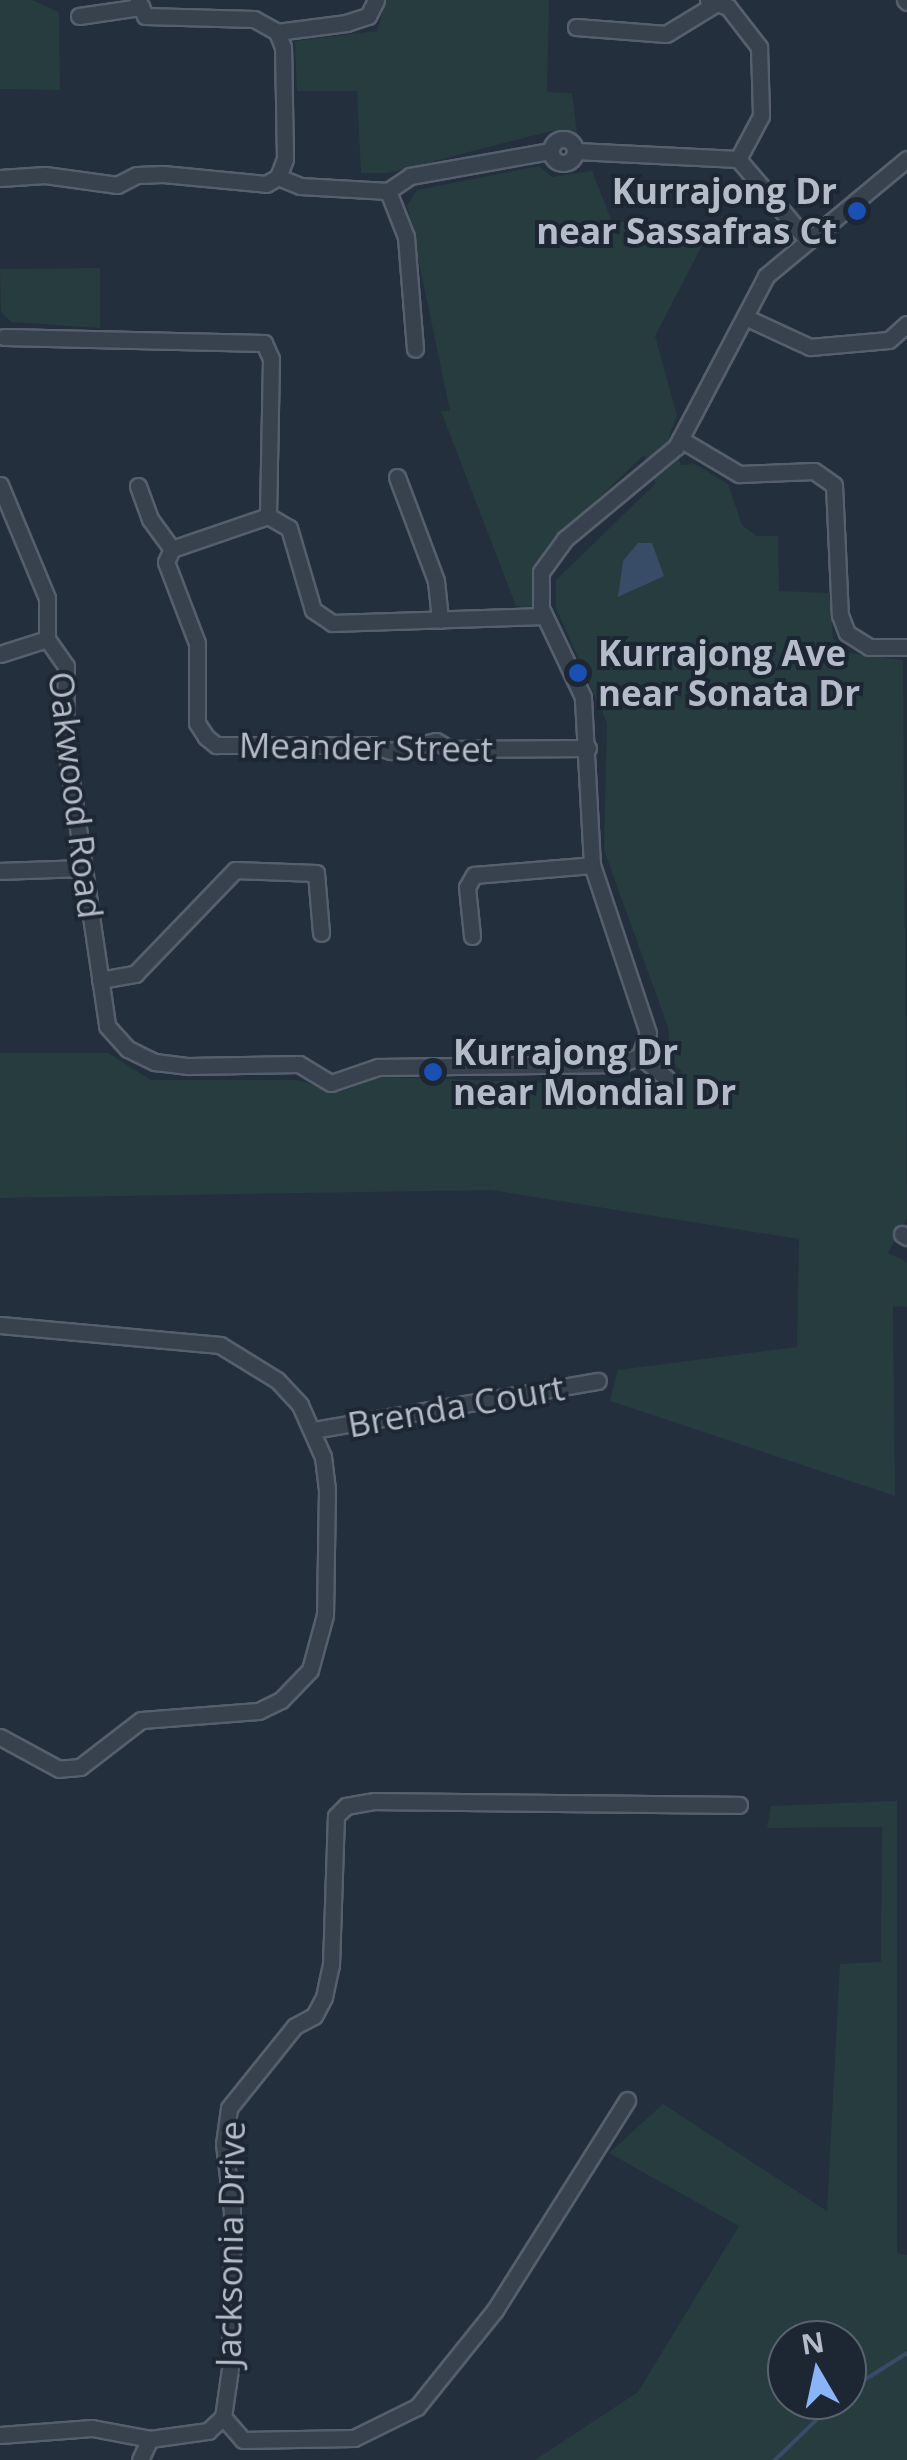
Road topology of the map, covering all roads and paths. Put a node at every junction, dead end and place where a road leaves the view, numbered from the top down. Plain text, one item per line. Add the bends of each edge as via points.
1 (376, 0) edge
2 (710, 3) edge
3 (140, 4) edge
4 (79, 16) dead end
5 (576, 26) dead end
6 (278, 32) junction
7 (738, 159) junction
8 (907, 159) edge
9 (278, 177) junction
10 (0, 178) edge
11 (388, 191) junction
12 (806, 239) junction
13 (745, 317) junction
14 (907, 324) edge
15 (1, 338) edge
16 (415, 349) dead end
17 (680, 439) junction
18 (397, 477) dead end
19 (0, 486) edge
20 (138, 486) dead end
21 (268, 516) junction
22 (172, 549) junction
23 (544, 616) junction
24 (440, 620) junction
25 (46, 639) junction
26 (907, 647) edge
27 (0, 654) edge
28 (588, 748) junction
29 (592, 865) junction
30 (84, 868) junction
31 (0, 871) edge
32 (321, 934) dead end
33 (472, 936) dead end
34 (100, 980) junction
35 (640, 1056) junction
36 (666, 1078) dead end
37 (0, 1325) edge
38 (598, 1381) dead end
39 (313, 1430) junction
40 (0, 1737) edge
41 (739, 1804) dead end
42 (627, 2100) dead end
43 (223, 2418) junction
44 (0, 2435) edge
45 (150, 2439) junction
46 (140, 2460) edge

1 - 6 street via 368,16
2 - 5 street via 666,34
2 - 7 street via 728,7 759,47 761,116
3 - 4 street
3 - 6 street via 145,16 254,19
6 - 9 street via 284,47 285,159
7 - 11 street via 576,151 564,140 551,151 410,176
7 - 12 street
8 - 12 street
9 - 10 street via 239,186 164,174 137,175 117,186 45,174
9 - 11 street via 300,186
11 - 16 street via 406,238
12 - 13 street via 766,276
13 - 14 street via 810,348 889,340
13 - 17 street
15 - 21 street via 264,342 271,359
17 - 23 street via 565,539 541,572
17 - 26 street via 739,474 814,471 834,486 840,615 847,633 869,646
18 - 24 street via 436,581
19 - 25 street, Oakwood Road via 47,598
20 - 22 street via 150,519
21 - 22 street
21 - 24 street via 289,528 313,610 332,623
22 - 28 street, Meander Street via 166,562 197,643 198,723 216,745 372,745 391,752 436,741 450,750
23 - 24 street
23 - 28 street via 583,696
25 - 27 street
25 - 30 street, Oakwood Road via 66,666 65,740
28 - 29 street
29 - 33 street via 474,875 467,887
29 - 35 street via 648,1033
30 - 31 street
30 - 34 street, Oakwood Road
32 - 34 street via 316,873 235,870 135,974
34 - 35 street, Oakwood Road via 107,1026 128,1049 156,1062 300,1064 331,1083 378,1067 621,1064
35 - 36 street
37 - 39 street via 220,1344 277,1380
38 - 39 street, Brenda Court
39 - 40 street via 327,1488 326,1615 310,1670 296,1688 258,1711 141,1720 80,1767 59,1768
41 - 43 street, Jacksonia Drive via 375,1801 346,1806 336,1816 332,1965 324,1996 314,2016 295,2026 229,2108 224,2144 232,2210 230,2369
42 - 43 street via 494,2310 418,2407 354,2438 243,2440
43 - 45 street, Jacksonia Drive via 208,2432
44 - 45 street, Jacksonia Drive via 92,2428
45 - 46 street

